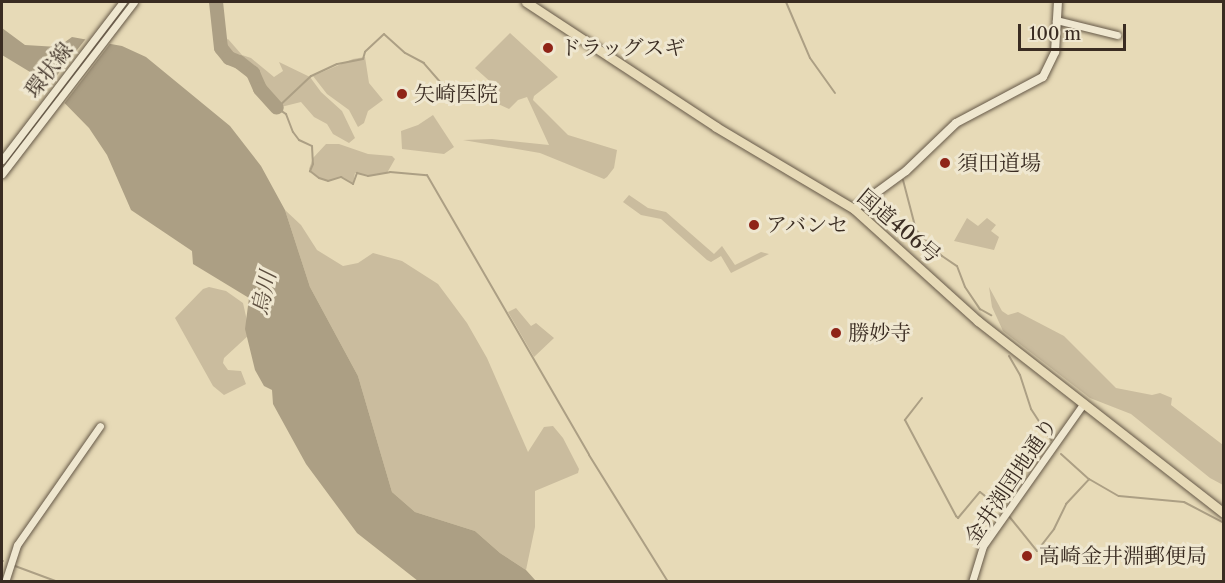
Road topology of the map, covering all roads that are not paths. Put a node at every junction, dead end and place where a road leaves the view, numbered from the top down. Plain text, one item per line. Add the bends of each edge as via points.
1 (123, 2) edge
2 (134, 2) edge
3 (526, 2) edge
4 (1058, 2) edge
5 (1056, 20) junction
6 (1117, 35) dead end
7 (2, 160) edge
8 (2, 174) edge
9 (854, 209) junction
10 (1084, 403) junction
11 (100, 426) dead end
12 (1224, 513) edge
13 (5, 582) edge
14 (972, 582) edge

1 - 7 street, 環状線
2 - 8 street
3 - 9 highway, 国道406号 via 716,127
4 - 5 main road
5 - 6 street
5 - 9 main road via 1055,52 1043,77 956,123 906,171
9 - 10 highway, 国道406号 via 978,321
10 - 12 highway, 国道406号
10 - 14 street, 金井渕団地通り via 983,546
11 - 13 street via 17,544

